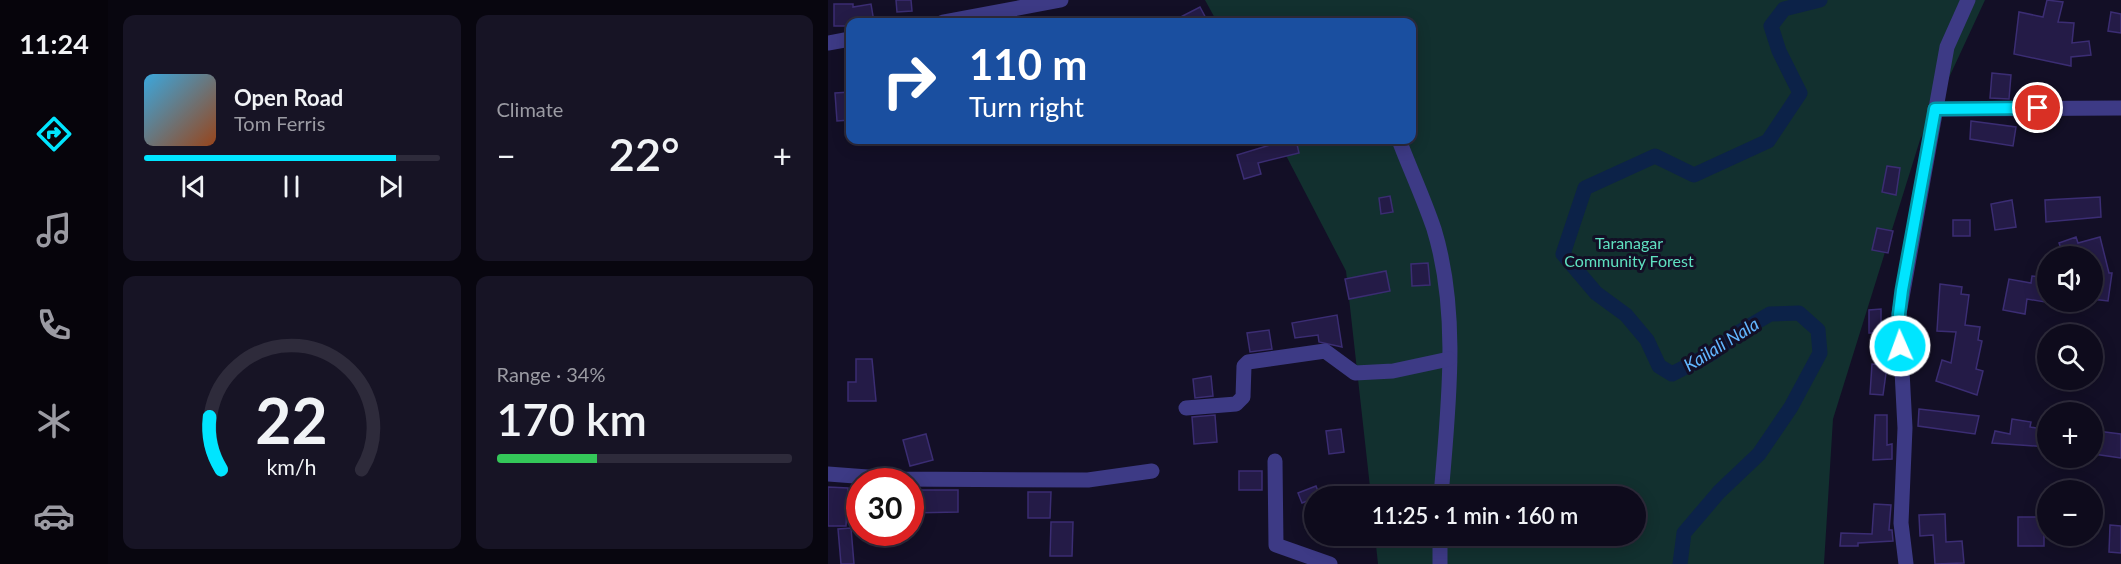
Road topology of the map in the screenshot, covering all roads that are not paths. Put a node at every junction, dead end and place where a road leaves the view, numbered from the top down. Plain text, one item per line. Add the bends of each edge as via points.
1 (1061, 0) edge
2 (1968, 0) edge
3 (964, 18) edge
4 (846, 40) edge
5 (828, 43) edge
6 (2121, 108) edge
7 (1935, 109) junction
8 (1401, 144) edge
9 (1449, 359) junction
10 (1186, 408) dead end
11 (1275, 461) dead end
12 (1152, 471) dead end
13 (828, 474) edge
14 (1442, 486) edge
15 (1440, 546) edge
16 (1330, 564) edge
17 (1440, 564) edge
18 (1906, 564) edge

1 - 3 street
2 - 7 street via 1947,47
4 - 5 street
6 - 7 street
7 - 18 street via 1899,314 1905,428 1901,523
8 - 9 street via 1434,230 1447,299
9 - 10 street via 1393,371 1355,373 1325,351 1248,362 1244,366 1243,397 1236,404
9 - 14 street
11 - 16 street via 1276,545
12 - 13 street via 1088,480 894,479
15 - 17 street

